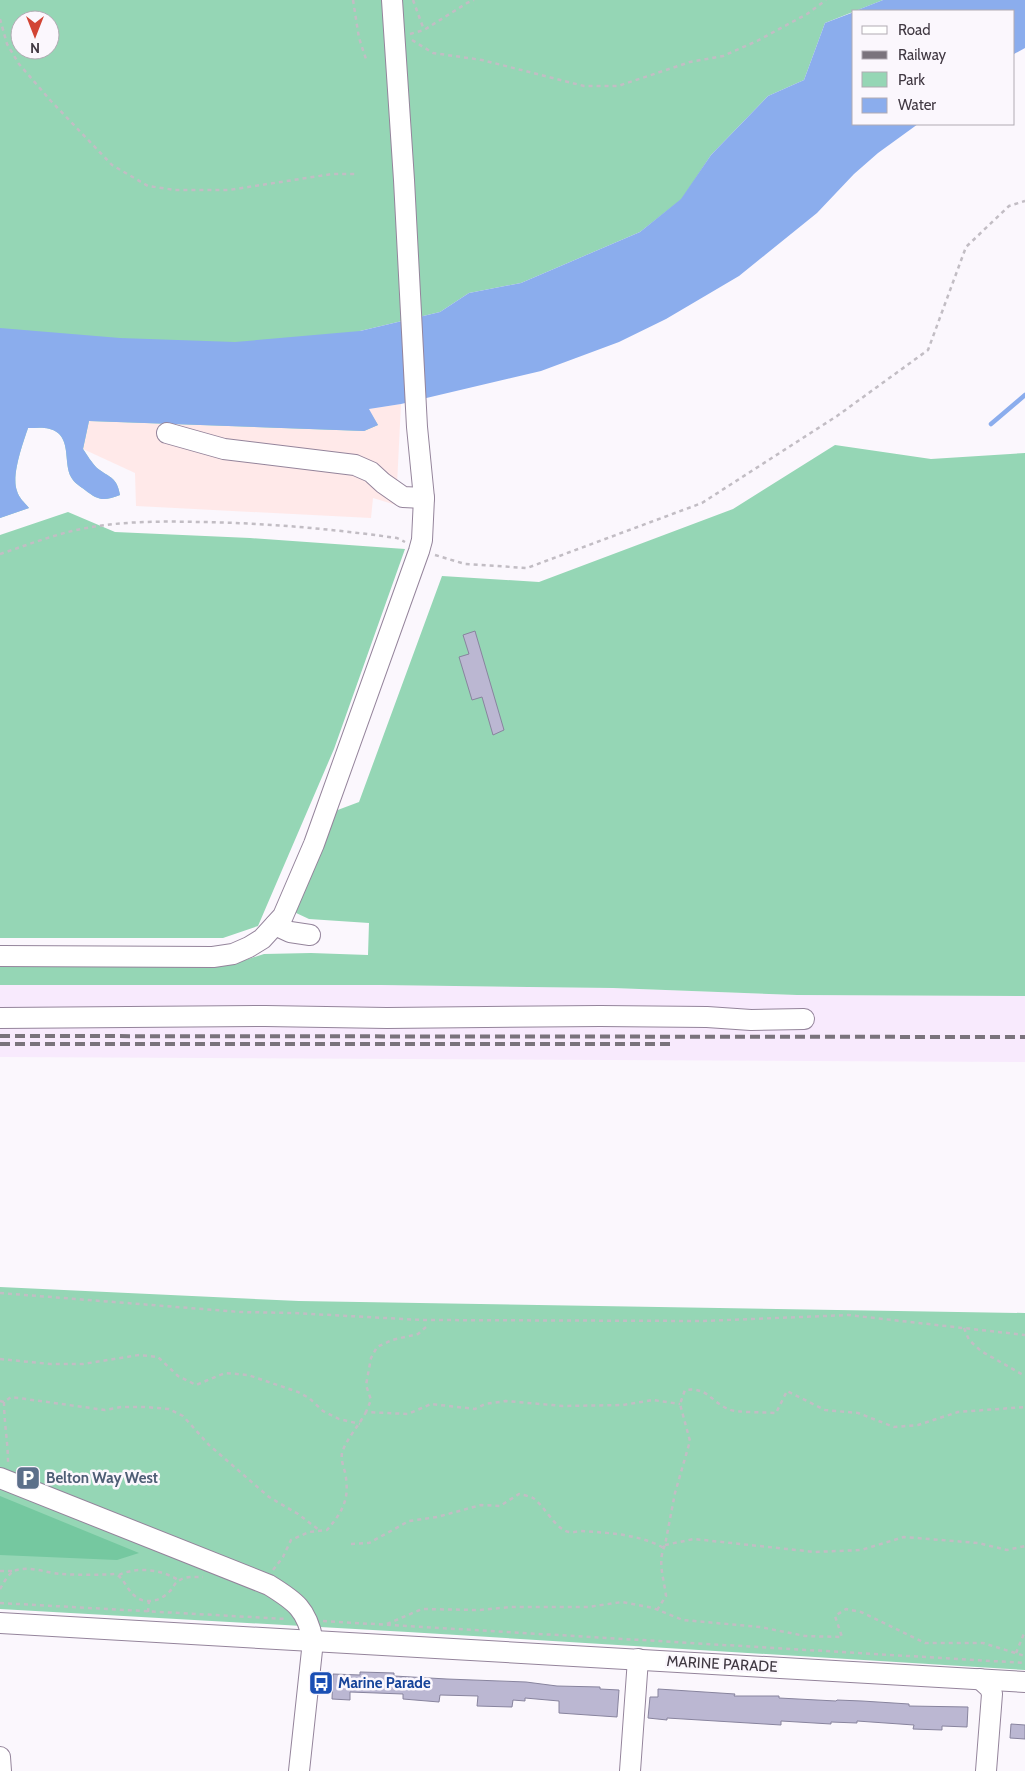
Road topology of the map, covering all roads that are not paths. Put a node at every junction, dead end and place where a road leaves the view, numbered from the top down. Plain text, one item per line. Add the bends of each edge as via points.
1 (392, 0) edge
2 (167, 433) dead end
3 (424, 498) junction
4 (275, 925) junction
5 (310, 935) dead end
6 (0, 956) edge
7 (0, 1018) edge
8 (804, 1019) dead end
9 (0, 1478) edge
10 (0, 1623) edge
11 (313, 1641) junction
12 (638, 1659) junction
13 (980, 1679) junction
14 (1025, 1682) edge
15 (0, 1757) edge
16 (1, 1771) edge
17 (299, 1771) edge
18 (630, 1771) edge
19 (986, 1771) edge

1 - 3 street via 381,58 409,289
2 - 3 street via 224,449 355,465 371,472 403,497
3 - 4 street via 419,551 314,844 283,916
4 - 5 street via 290,932
4 - 6 street via 249,947 234,954 213,957
7 - 8 street via 600,1016
9 - 11 street via 264,1583 300,1607 298,1618 311,1628
10 - 11 street, MARINE PARADE
11 - 12 street, MARINE PARADE
11 - 17 street
12 - 13 street, MARINE PARADE
12 - 18 street
13 - 14 street, MARINE PARADE
13 - 19 street via 992,1694
15 - 16 street

